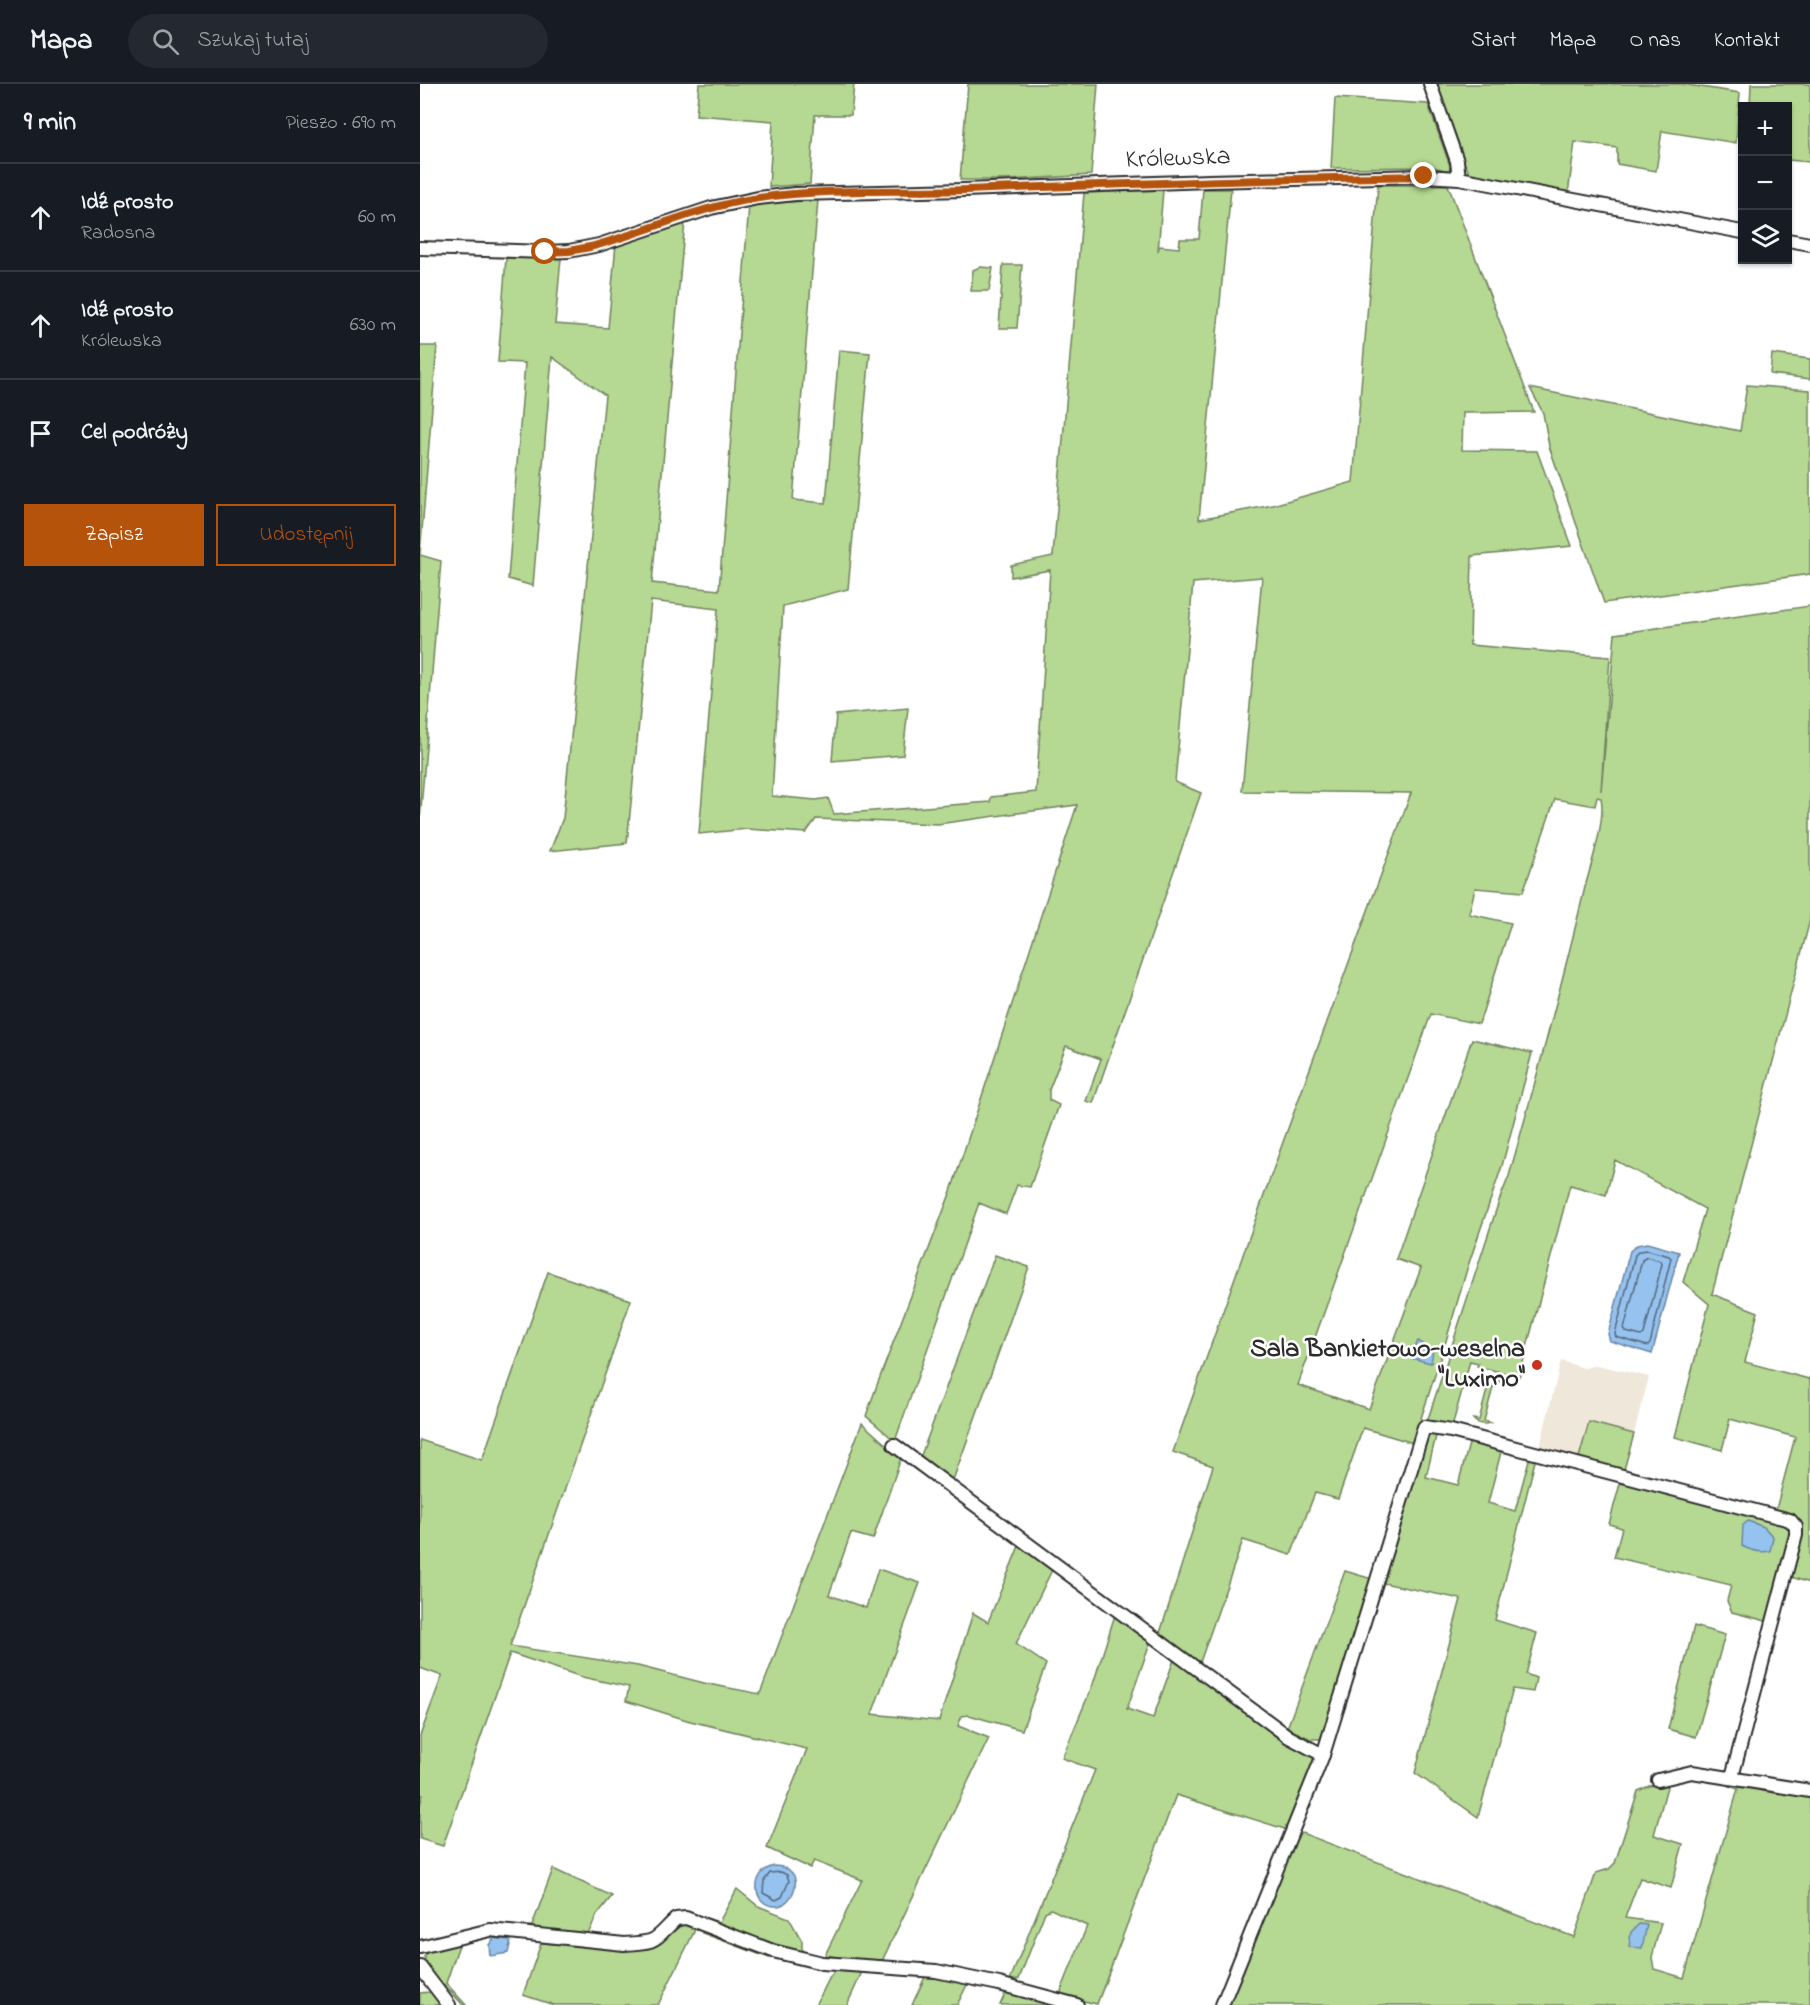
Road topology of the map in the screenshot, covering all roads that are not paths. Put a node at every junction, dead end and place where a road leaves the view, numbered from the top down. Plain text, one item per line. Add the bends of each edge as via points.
1 (1430, 84) edge
2 (1459, 178) junction
3 (1738, 231) edge
4 (1792, 241) edge
5 (1810, 244) edge
6 (420, 248) edge
7 (894, 1445) dead end
8 (1323, 1755) junction
9 (1732, 1777) junction
10 (1658, 1780) dead end
11 (1810, 1791) edge
12 (420, 1947) edge
13 (420, 1967) edge
14 (434, 1987) junction
15 (420, 1988) edge
16 (449, 2005) edge
17 (1077, 2005) edge
18 (1222, 2005) edge

1 - 2 street
2 - 3 street, Królewska
2 - 6 street, Królewska via 1300,178 795,194 723,206 590,247 558,252
4 - 5 street
7 - 8 street via 1289,1737
8 - 9 street via 1424,1427 1790,1520 1796,1535
8 - 18 street
9 - 10 street via 1692,1772
9 - 11 street
12 - 17 street via 490,1930 645,1943 657,1939 676,1919 686,1918 773,1951 822,1963 936,1971
13 - 14 street
14 - 15 street
14 - 16 street

